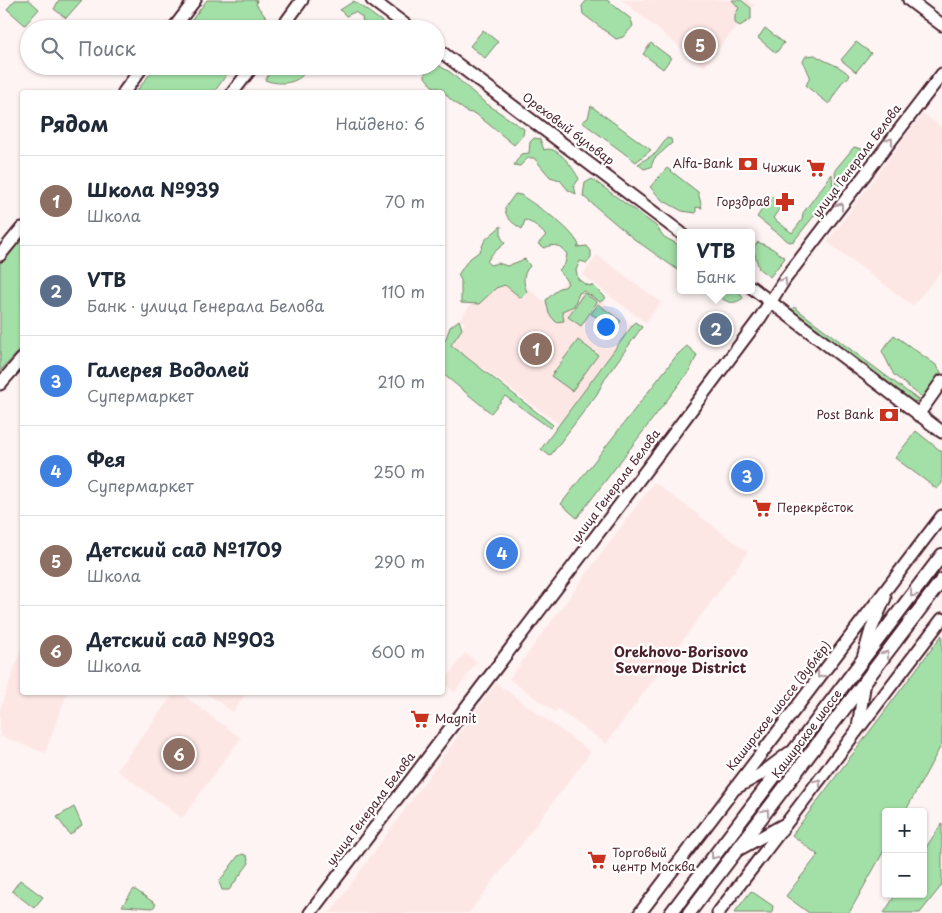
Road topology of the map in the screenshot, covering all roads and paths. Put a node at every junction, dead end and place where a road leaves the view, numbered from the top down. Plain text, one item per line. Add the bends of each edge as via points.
1 (195, 0) edge
2 (302, 0) edge
3 (372, 0) edge
4 (909, 0) edge
5 (180, 20) edge
6 (288, 20) edge
7 (399, 20) edge
8 (942, 25) edge
9 (445, 55) edge
10 (942, 74) edge
11 (137, 75) edge
12 (245, 75) edge
13 (126, 90) edge
14 (234, 90) edge
15 (677, 229) edge
16 (20, 230) edge
17 (0, 255) edge
18 (755, 290) edge
19 (771, 302) junction
20 (20, 361) edge
21 (942, 381) edge
22 (0, 384) edge
23 (918, 414) junction
24 (942, 432) edge
25 (942, 516) edge
26 (942, 555) edge
27 (942, 580) edge
28 (892, 581) junction
29 (942, 619) edge
30 (862, 662) junction
31 (865, 681) junction
32 (858, 729) junction
33 (796, 747) junction
34 (732, 790) junction
35 (788, 821) junction
36 (736, 850) junction
37 (310, 913) edge
38 (640, 913) edge
39 (671, 913) edge
40 (689, 913) edge
41 (718, 913) edge

1 - 5 main road
2 - 6 main road
3 - 7 main road
4 - 8 main road
9 - 15 main road, Ореховый бульвар
19 -> 10 main road, улица Генерала Белова via 785,279
11 - 13 main road
12 - 14 main road
16 - 17 main road
18 - 19 main road
19 - 23 main road
19 - 37 main road, улица Генерала Белова
20 - 22 main road
21 - 23 main road
23 - 24 main road
25 - 28 main road, Каширское шоссе (дублёр)
26 -> 30 main road, Каширское шоссе
31 -> 27 main road, Каширское шоссе
28 - 30 main road via 871,630
28 -> 34 main road, Каширское шоссе (дублёр)
29 - 32 main road
30 - 33 main road, Каширское шоссе
31 - 32 main road
36 -> 31 main road, Каширское шоссе
35 -> 32 main road
33 - 34 main road via 761,774
33 -> 39 main road, Каширское шоссе
34 - 38 main road, Каширское шоссе (дублёр)
35 - 36 main road
35 - 41 main road
36 - 40 main road, Каширское шоссе

